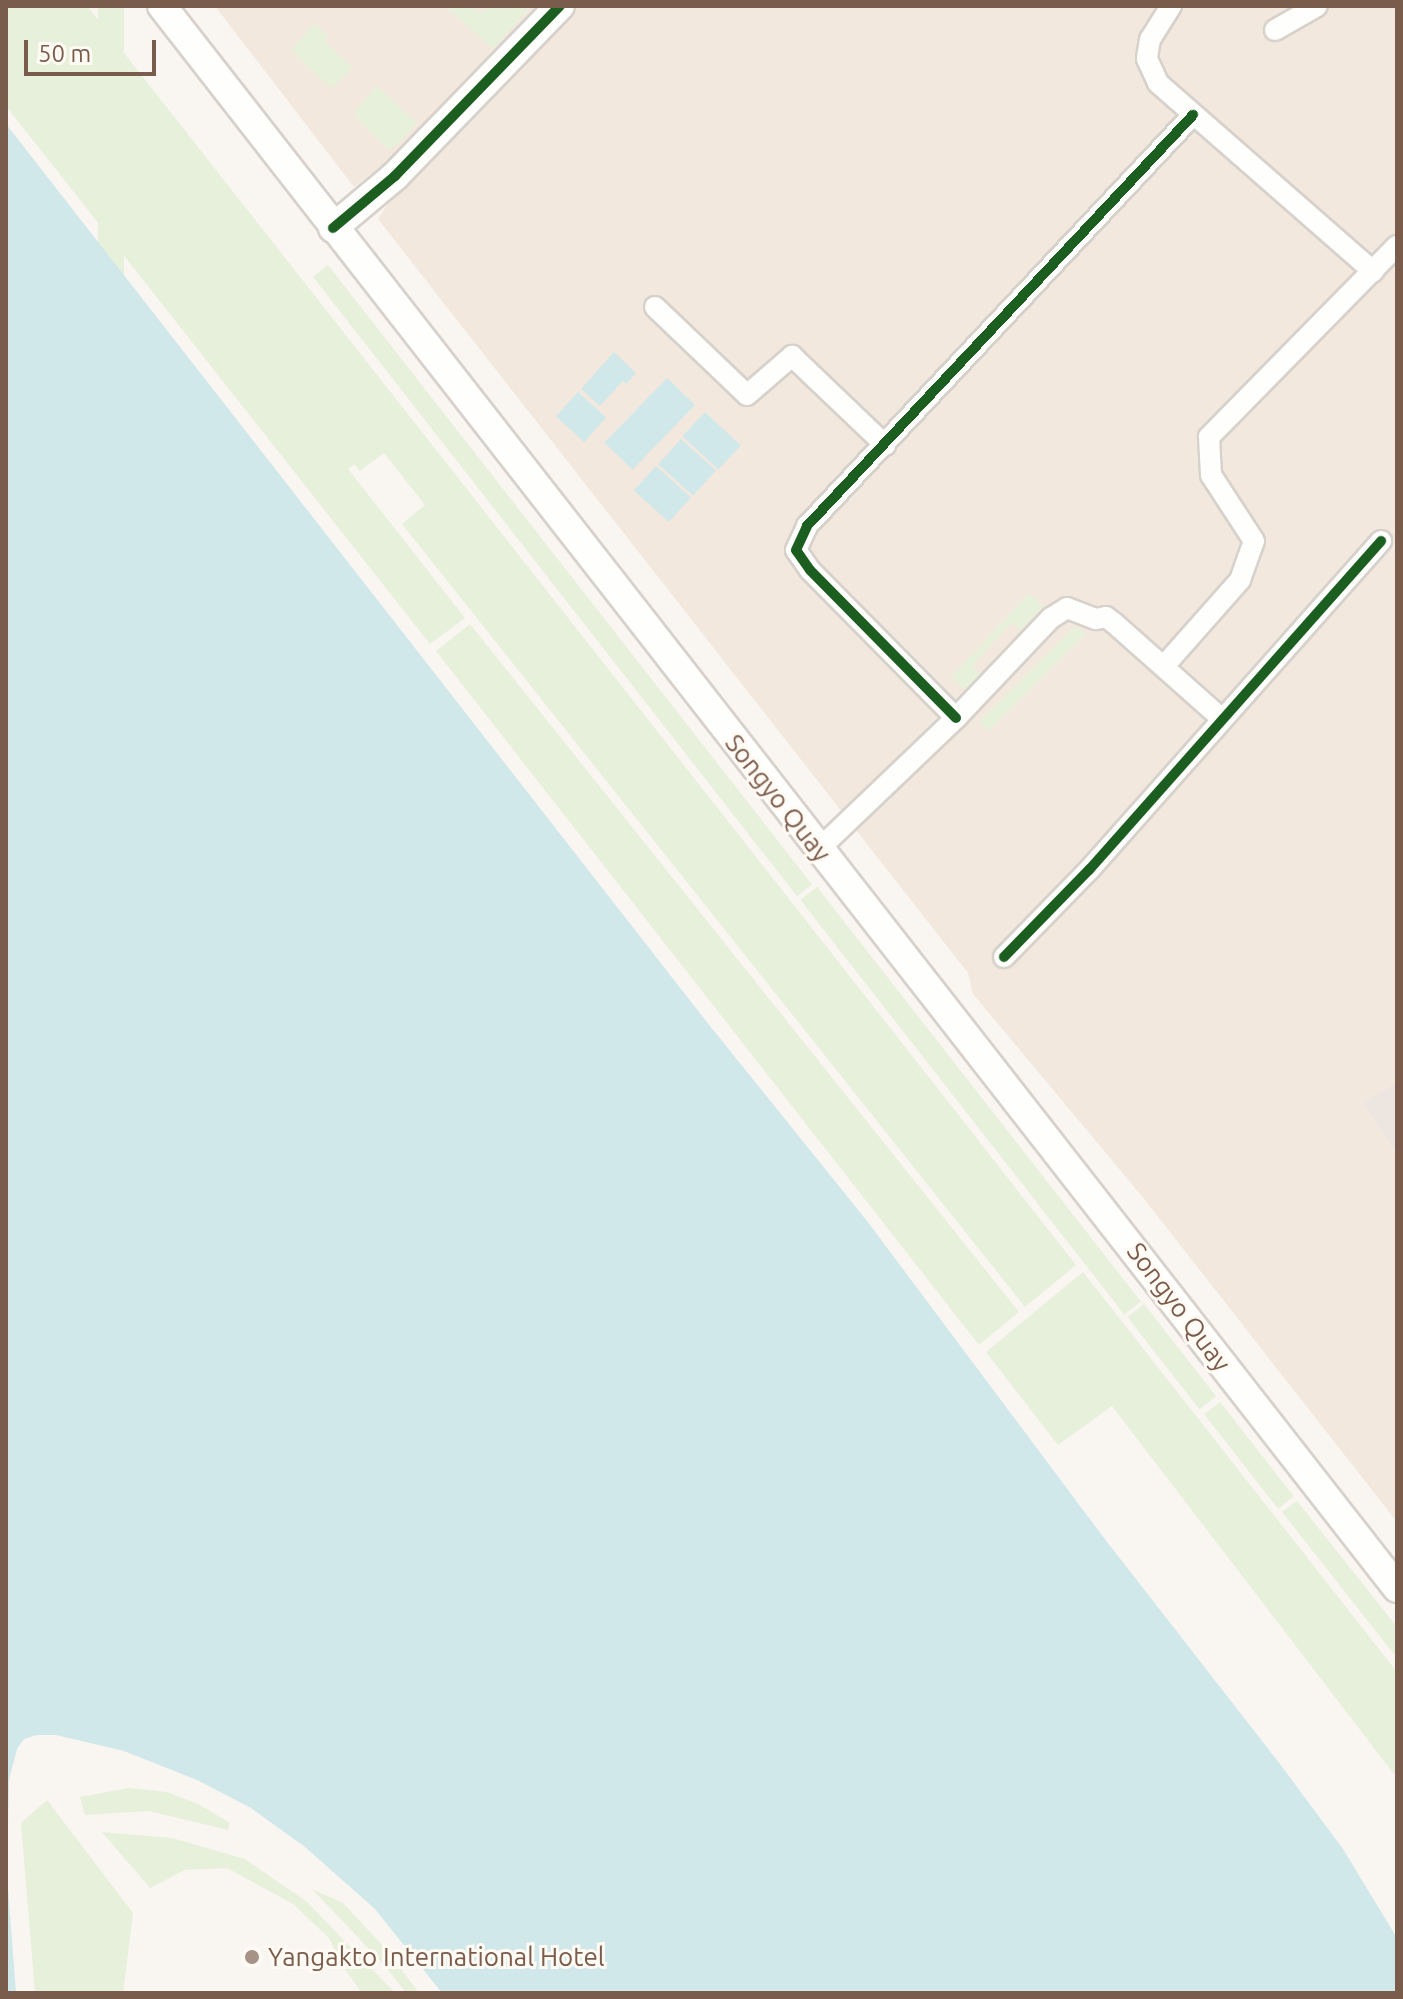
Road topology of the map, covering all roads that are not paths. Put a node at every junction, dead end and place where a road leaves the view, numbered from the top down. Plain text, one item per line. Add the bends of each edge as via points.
1 (162, 6) edge
2 (560, 6) edge
3 (1171, 6) edge
4 (1317, 6) edge
5 (1275, 30) dead end
6 (1193, 115) junction
7 (333, 228) junction
8 (1397, 246) edge
9 (1373, 271) junction
10 (655, 307) dead end
11 (885, 445) junction
12 (1381, 541) dead end
13 (1164, 666) junction
14 (956, 718) junction
15 (1222, 719) junction
16 (819, 849) junction
17 (1004, 957) dead end
18 (1397, 1588) edge

1 - 7 main road, Songyo Quay
2 - 7 main road via 395,176
3 - 6 street via 1150,39 1147,59 1158,83
4 - 5 street
6 - 9 street
6 - 11 street
7 - 16 main road, Songyo Quay
8 - 9 street
9 - 13 street via 1209,437 1211,475 1254,541 1240,580
10 - 11 street via 747,395 792,356
11 - 14 street via 807,526 796,550
12 - 15 street
13 - 14 street via 1106,617 1096,619 1067,608 1051,618
13 - 15 street
14 - 16 street
15 - 17 street
16 - 18 main road, Songyo Quay

